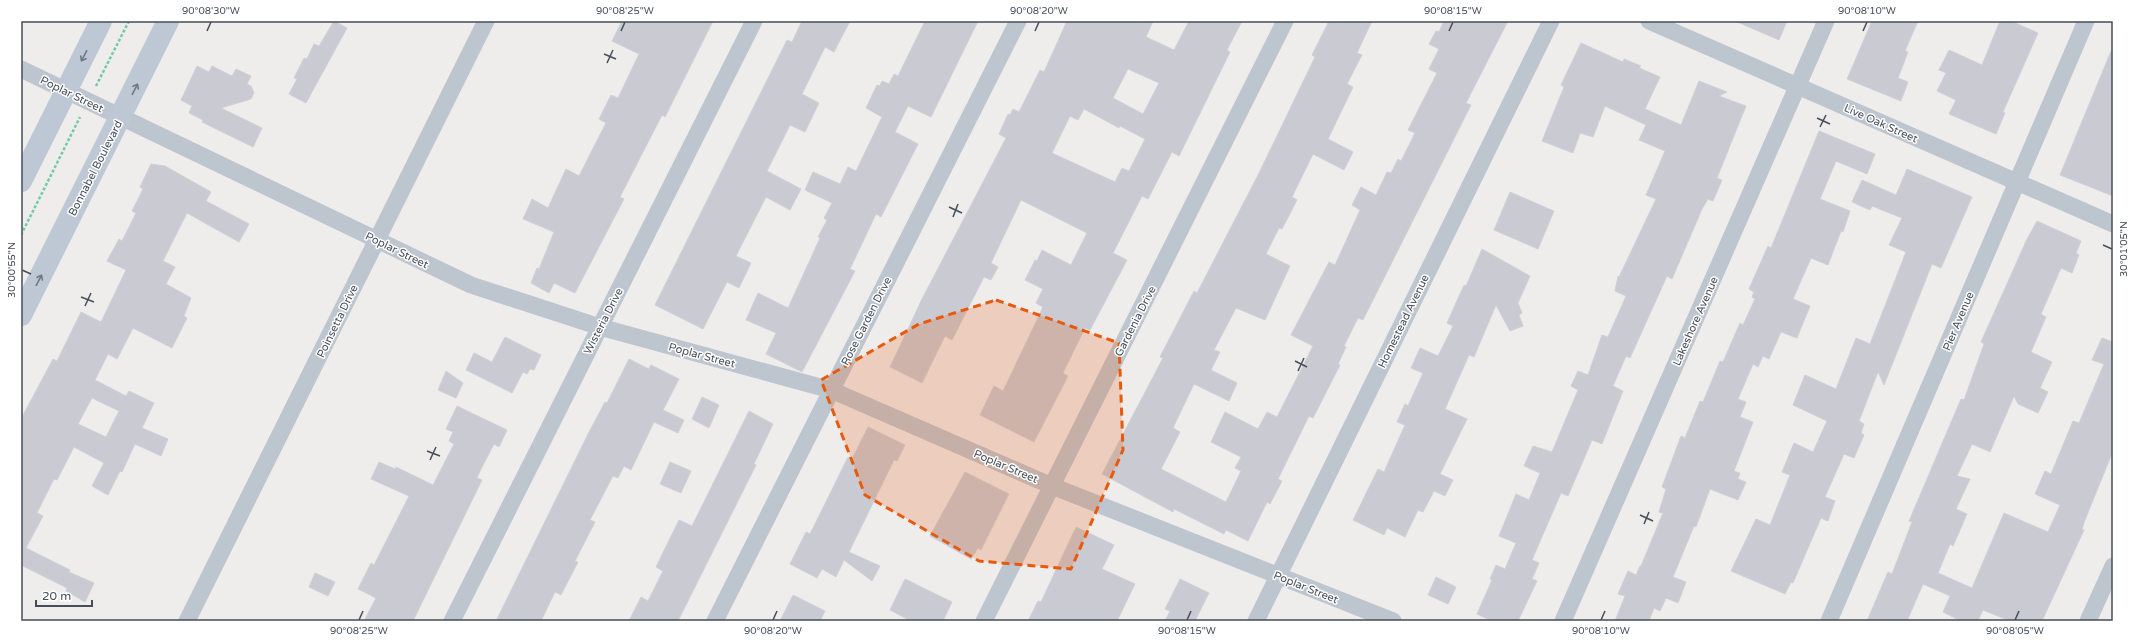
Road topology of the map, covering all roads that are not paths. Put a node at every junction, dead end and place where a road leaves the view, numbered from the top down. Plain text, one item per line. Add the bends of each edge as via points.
1 (101, 21) edge
2 (168, 21) edge
3 (486, 21) edge
4 (754, 21) edge
5 (1018, 21) edge
6 (1286, 21) edge
7 (1551, 21) edge
8 (1649, 21) edge
9 (1826, 21) edge
10 (2086, 21) edge
11 (21, 69) edge
12 (1798, 86) junction
13 (66, 92) junction
14 (120, 118) junction
15 (21, 181) edge
16 (2017, 183) junction
17 (2113, 224) edge
18 (377, 240) junction
19 (21, 315) edge
20 (600, 327) junction
21 (831, 390) junction
22 (1052, 486) junction
23 (2113, 566) edge
24 (1278, 576) junction
25 (188, 621) edge
26 (452, 621) edge
27 (714, 621) edge
28 (984, 621) edge
29 (1256, 621) edge
30 (1393, 621) edge
31 (1563, 621) edge
32 (1829, 621) edge
33 (2088, 621) edge

1 -> 13 street
14 -> 2 street, Bonnabel Boulevard
3 - 18 street, Poinsetta Drive
4 - 20 street, Wisteria Drive
5 - 21 street, Rose Garden Drive
6 - 22 street, Gardenia Drive
7 - 24 street, Homestead Avenue
8 - 12 street, Live Oak Street
9 - 12 street, Lakeshore Avenue
10 - 16 street, Pier Avenue
11 - 13 street, Poplar Street
12 - 16 street, Live Oak Street
12 - 31 street, Lakeshore Avenue
13 - 14 street, Poplar Street
13 - 15 street
14 - 18 street, Poplar Street
19 -> 14 street, Bonnabel Boulevard
16 - 17 street, Live Oak Street
16 - 32 street, Pier Avenue
18 - 20 street, Poplar Street via 471,286
18 - 25 street, Poinsetta Drive
20 - 21 street, Poplar Street
20 - 26 street, Wisteria Drive
21 - 22 street, Poplar Street
21 - 27 street, Rose Garden Drive
22 - 24 street, Poplar Street
22 - 28 street, Gardenia Drive
23 - 33 street
24 - 29 street, Homestead Avenue
24 - 30 street, Poplar Street

